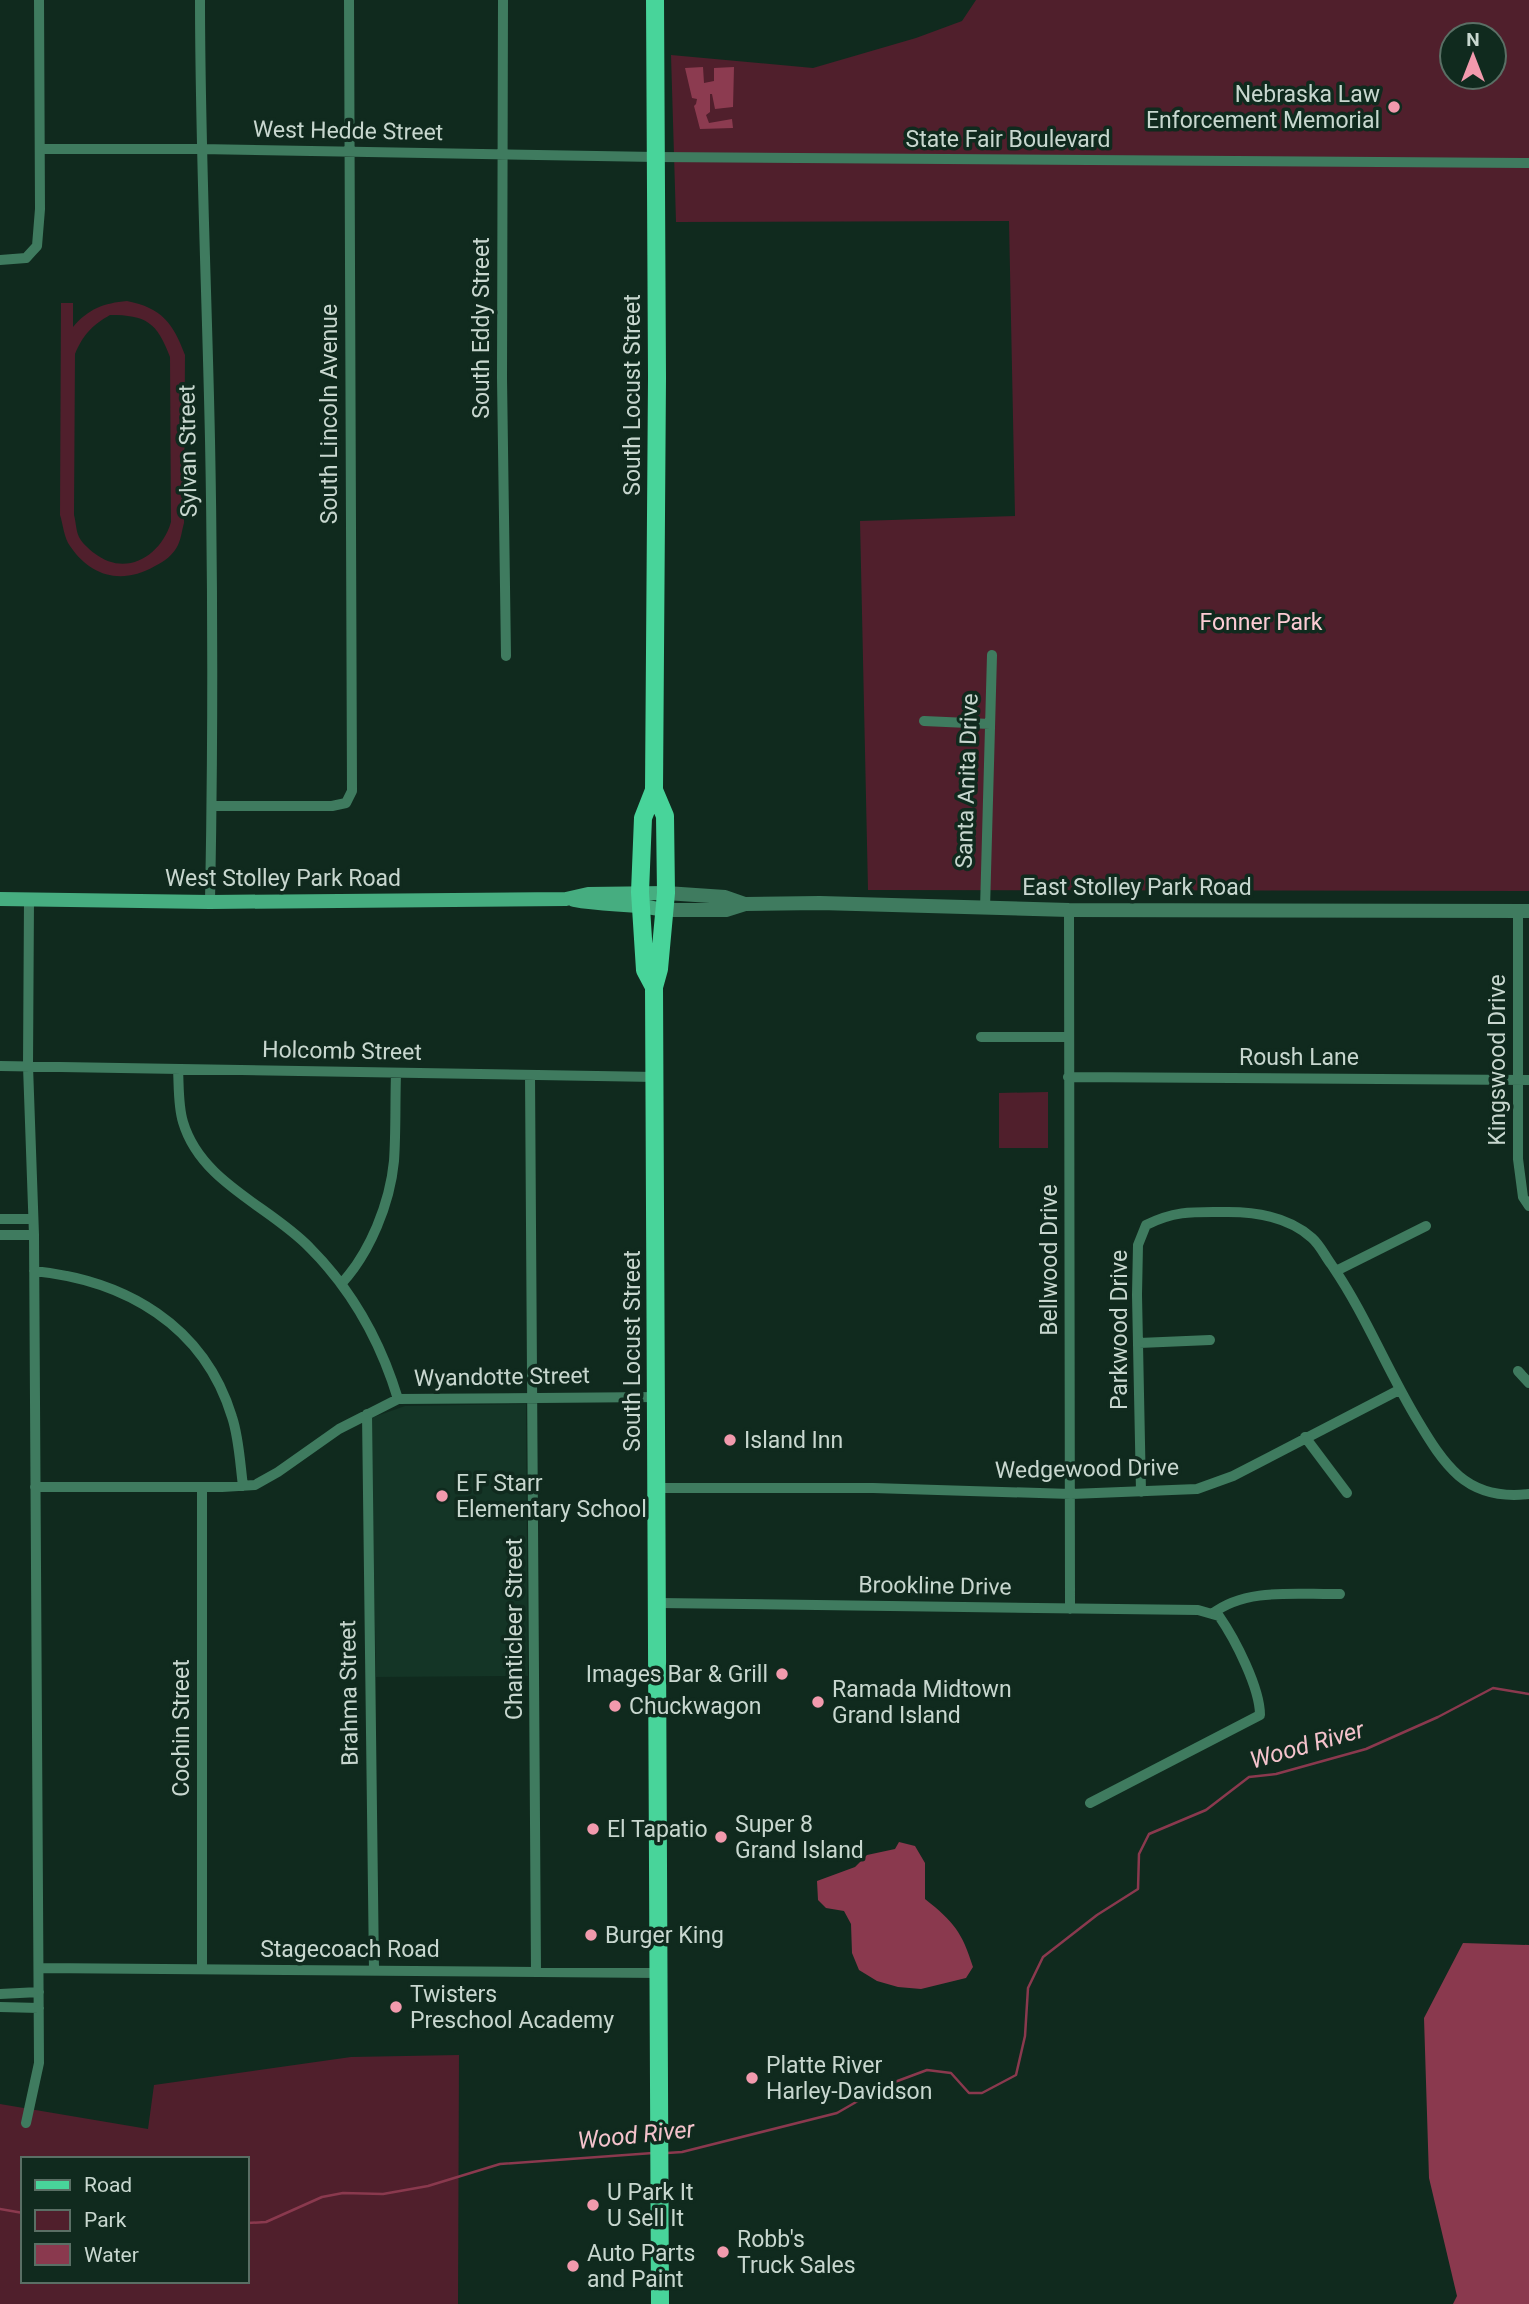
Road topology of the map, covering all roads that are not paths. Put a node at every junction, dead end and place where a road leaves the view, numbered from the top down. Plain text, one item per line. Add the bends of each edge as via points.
1 (39, 0) edge
2 (200, 0) edge
3 (349, 0) edge
4 (503, 0) edge
5 (655, 0) edge
6 (40, 149) junction
7 (200, 149) junction
8 (348, 153) junction
9 (502, 155) junction
10 (656, 157) junction
11 (1529, 163) edge
12 (0, 260) edge
13 (992, 655) dead end
14 (506, 656) dead end
15 (924, 721) dead end
16 (990, 724) junction
17 (654, 790) junction
18 (212, 806) junction
19 (640, 898) junction
20 (0, 899) edge
21 (29, 900) junction
22 (665, 901) junction
23 (210, 902) junction
24 (985, 909) junction
25 (1069, 910) junction
26 (1523, 911) edge
27 (654, 987) junction
28 (981, 1037) dead end
29 (1068, 1037) junction
30 (0, 1066) edge
31 (28, 1066) junction
32 (178, 1069) junction
33 (396, 1074) junction
34 (530, 1075) junction
35 (656, 1077) junction
36 (1068, 1077) junction
37 (1523, 1080) edge
38 (1529, 1206) edge
39 (0, 1219) edge
40 (33, 1219) junction
41 (1426, 1226) dead end
42 (0, 1235) edge
43 (34, 1236) junction
44 (34, 1271) junction
45 (1336, 1271) junction
46 (341, 1284) junction
47 (1210, 1340) dead end
48 (1139, 1343) junction
49 (1518, 1371) dead end
50 (1529, 1383) edge
51 (1399, 1390) junction
52 (533, 1397) junction
53 (657, 1397) junction
54 (398, 1399) junction
55 (367, 1414) junction
56 (1306, 1437) junction
57 (243, 1486) junction
58 (35, 1487) junction
59 (202, 1487) junction
60 (657, 1488) junction
61 (1142, 1492) junction
62 (1071, 1493) junction
63 (1347, 1493) dead end
64 (1529, 1494) edge
65 (1340, 1594) dead end
66 (658, 1603) junction
67 (1070, 1609) junction
68 (1212, 1614) junction
69 (1090, 1803) dead end
70 (39, 1968) junction
71 (202, 1969) junction
72 (374, 1970) junction
73 (536, 1972) junction
74 (660, 1973) junction
75 (39, 1992) junction
76 (0, 1994) edge
77 (0, 2007) edge
78 (39, 2008) junction
79 (26, 2123) dead end
80 (660, 2304) edge

1 - 6 street
2 - 7 street, Sylvan Street
3 - 8 street, South Lincoln Avenue
4 - 9 street, South Eddy Street
5 - 10 main road, South Locust Street
6 - 7 street, West Hedde Street
6 - 12 street via 37,246 26,258
7 - 8 street, West Hedde Street
7 - 18 street, Sylvan Street via 210,439
8 - 9 street, West Hedde Street
8 - 18 street, South Lincoln Avenue via 352,791 346,803 323,806
9 - 10 street, West Hedde Street
9 - 14 street, South Eddy Street
10 - 11 street, State Fair Boulevard
10 - 17 main road, South Locust Street
13 - 16 street, Santa Anita Drive
15 - 16 street
16 - 24 street, Santa Anita Drive
17 - 19 main road, South Locust Street via 643,818
17 - 22 main road, South Locust Street via 665,816
18 - 23 street, Sylvan Street
19 - 22 main road, West Stolley Park Road
19 - 23 main road, West Stolley Park Road via 588,894 566,899
19 - 27 main road, South Locust Street via 645,970
20 - 21 main road, West Stolley Park Road
21 - 23 main road, West Stolley Park Road
21 - 31 street
22 - 24 street, East Stolley Park Road via 726,910 745,904 820,903
22 - 27 main road, South Locust Street
24 - 25 street, East Stolley Park Road
25 - 26 street, East Stolley Park Road
25 - 29 street, Bellwood Drive
26 - 37 street, Kingswood Drive
27 - 35 main road, South Locust Street
28 - 29 street
29 - 36 street, Bellwood Drive
30 - 31 street, Holcomb Street
31 - 32 street, Holcomb Street
31 - 40 street
32 - 33 street, Holcomb Street
32 - 46 street via 183,1122 192,1143 236,1192 310,1248
33 - 34 street, Holcomb Street
33 - 46 street via 394,1162 385,1204 367,1245
34 - 35 street, Holcomb Street
34 - 52 street, Chanticleer Street
35 - 53 main road, South Locust Street
36 - 37 street, Roush Lane
36 - 62 street, Bellwood Drive
37 - 38 street, Kingswood Drive via 1518,1159 1523,1197
39 - 40 street
40 - 43 street
41 - 45 street
42 - 43 street
43 - 44 street
44 - 57 street via 113,1288 169,1320 210,1368 223,1392 233,1419
44 - 58 street
45 - 48 street, Parkwood Drive via 1313,1238 1284,1221 1244,1212 1166,1215 1146,1225 1138,1245
45 - 51 street, Parkwood Drive
46 - 54 street via 387,1362
47 - 48 street
48 - 61 street, Parkwood Drive
49 - 50 street
51 - 56 street, Wedgewood Drive
51 - 64 street via 1435,1448 1460,1476 1484,1491
52 - 53 street, Wyandotte Street
52 - 54 street, Wyandotte Street
52 - 73 street, Chanticleer Street
53 - 60 main road, South Locust Street
54 - 55 street, Wyandotte Street
55 - 57 street, Wyandotte Street via 278,1472 255,1485
55 - 72 street, Brahma Street
56 - 61 street, Wedgewood Drive via 1233,1476 1197,1489
56 - 63 street
57 - 59 street, Wyandotte Street
58 - 59 street, Wyandotte Street
58 - 70 street
59 - 71 street, Cochin Street
60 - 62 street, Wedgewood Drive
60 - 66 main road, South Locust Street
61 - 62 street, Wedgewood Drive
62 - 67 street, Bellwood Drive
65 - 68 street via 1241,1598
66 - 67 street, Brookline Drive
66 - 74 main road, South Locust Street
67 - 68 street, Brookline Drive via 1198,1610
68 - 69 street via 1219,1616 1233,1636 1260,1702 1260,1715
70 - 71 street, Stagecoach Road
70 - 75 street
71 - 72 street, Stagecoach Road
72 - 73 street, Stagecoach Road
73 - 74 street, Stagecoach Road
74 - 80 main road, South Locust Street
75 - 76 street
75 - 78 street
77 - 78 street
78 - 79 street via 39,2063

